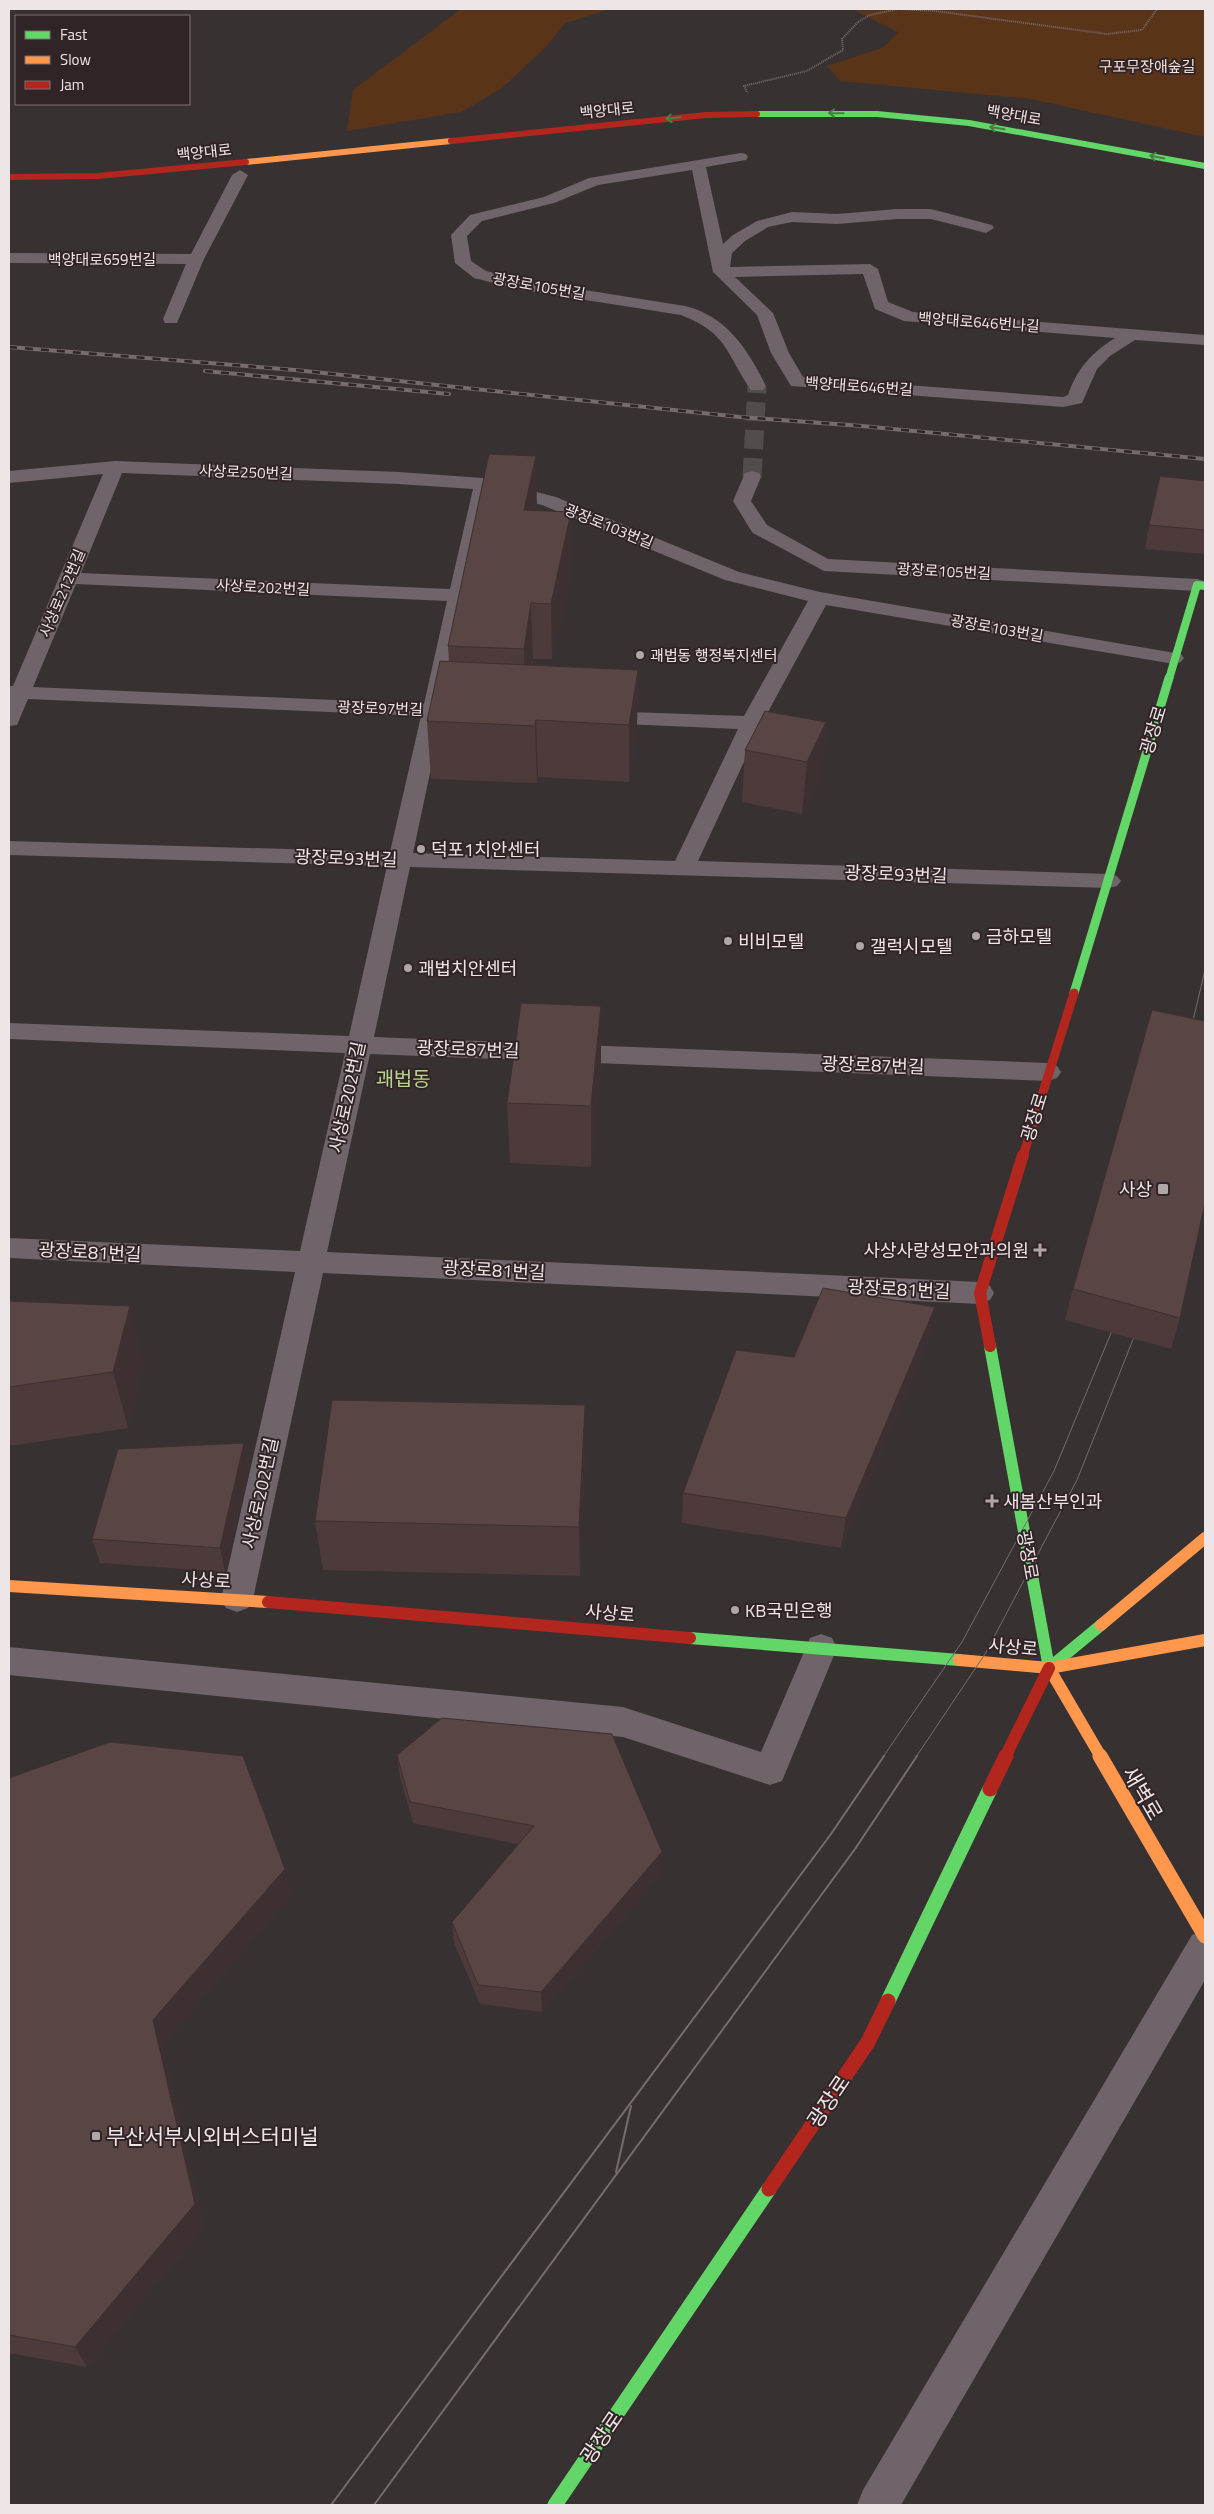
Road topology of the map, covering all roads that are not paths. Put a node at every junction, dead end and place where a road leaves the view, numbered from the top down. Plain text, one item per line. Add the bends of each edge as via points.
1 (741, 157) dead end
2 (357, 163) dead end
3 (698, 164) junction
4 (1205, 166) edge
5 (312, 167) dead end
6 (240, 175) dead end
7 (9, 177) edge
8 (986, 228) dead end
9 (9, 258) edge
10 (196, 259) junction
11 (721, 272) junction
12 (171, 319) dead end
13 (1134, 333) junction
14 (1205, 340) edge
15 (757, 386) tunnel mouth
16 (115, 467) junction
17 (9, 477) edge
18 (752, 477) tunnel mouth
19 (483, 484) junction
20 (68, 578) junction
21 (1201, 586) edge
22 (458, 595) junction
23 (820, 598) junction
24 (1174, 658) junction
25 (14, 692) edge
26 (433, 710) junction
27 (472, 712) edge
28 (582, 716) edge
29 (9, 720) edge
30 (751, 724) junction
31 (9, 848) edge
32 (400, 860) junction
33 (683, 868) junction
34 (1108, 881) junction
35 (9, 1031) edge
36 (359, 1045) junction
37 (1048, 1072) junction
38 (9, 1248) edge
39 (311, 1262) junction
40 (980, 1293) junction
41 (1205, 1538) edge
42 (9, 1586) edge
43 (237, 1599) junction
44 (1205, 1640) edge
45 (821, 1648) junction
46 (9, 1661) edge
47 (1049, 1668) junction
48 (1205, 1936) edge
49 (1205, 1947) edge
50 (555, 2505) edge
51 (878, 2505) edge

1 - 3 street, 광장로105번길
2 - 5 main road
3 - 11 street
3 - 15 street, 광장로105번길 via 594,180 549,200 476,218 459,235 462,263 480,275 522,285 684,310 702,316 736,346
4 -> 7 main road, 백양대로 via 969,123 876,114 757,113 706,115 144,173
6 - 10 street
8 - 11 street via 931,214 837,219 792,217 763,224 739,238 724,252
9 - 10 street, 백양대로659번길
10 - 12 street
11 - 13 street, 백양대로646번나길 via 870,269 882,305 910,317
11 - 13 street, 백양대로646번길 via 765,314 780,353 796,382 1063,402 1076,399 1082,377 1095,360
13 - 14 street, 백양대로646번나길
16 - 17 street, 사상로250번길
16 - 19 street, 사상로250번길
16 - 20 street, 사상로212번길
18 - 21 street, 광장로105번길 via 742,501 760,529 824,565
19 - 22 street, 사상로202번길
19 - 23 street, 광장로103번길 via 549,501 732,576
20 - 22 street, 사상로202번길
20 - 25 street, 사상로212번길
21 - 24 main road, 광장로
22 - 26 street, 사상로202번길
23 - 24 street, 광장로103번길
23 - 30 street
24 - 34 main road, 광장로
25 - 26 street, 광장로97번길
25 - 29 street, 사상로212번길
26 - 27 street, 광장로97번길
26 - 32 street, 사상로202번길
28 - 30 street
30 - 33 street
31 - 32 street, 광장로93번길
32 - 33 street, 광장로93번길
32 - 36 street, 사상로202번길
33 - 34 street, 광장로93번길
34 - 37 main road, 광장로
35 - 36 street, 광장로87번길
36 - 37 street, 광장로87번길
36 - 39 street, 사상로202번길
37 - 40 main road, 광장로
38 - 39 street, 광장로81번길
39 - 40 street, 광장로81번길
39 - 43 street, 사상로202번길
40 - 47 main road, 광장로
41 - 47 main road, 광장로
42 - 43 main road, 사상로
43 - 45 main road, 사상로
44 - 47 main road, 사상로
45 - 46 street via 770,1770 623,1722
45 - 47 main road, 사상로
47 - 48 main road, 새벽로
47 - 50 main road, 광장로 via 868,2042
49 - 51 street

